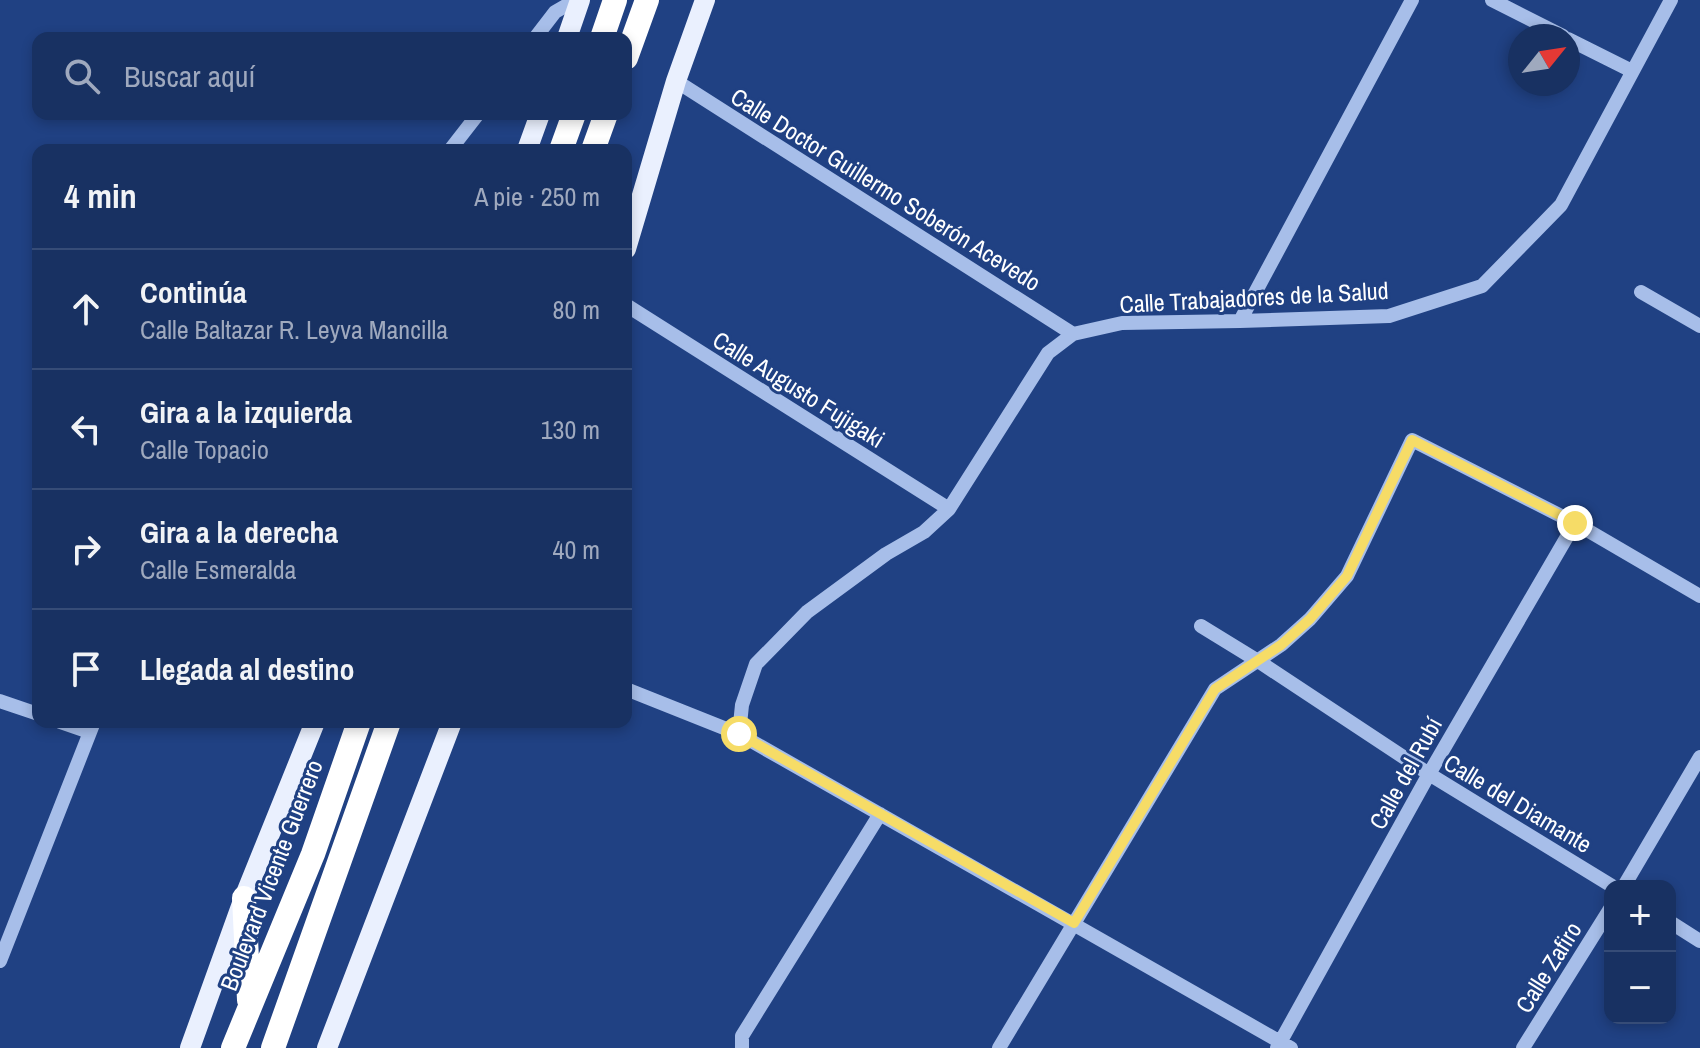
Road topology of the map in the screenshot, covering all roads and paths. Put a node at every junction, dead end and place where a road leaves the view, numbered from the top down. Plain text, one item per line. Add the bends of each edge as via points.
1 (578, 0) edge
2 (615, 0) edge
3 (647, 0) edge
4 (705, 0) edge
5 (1412, 0) edge
6 (1492, 0) edge
7 (1671, 0) edge
8 (1539, 24) edge
9 (540, 32) edge
10 (569, 32) edge
11 (604, 32) edge
12 (632, 41) edge
13 (1580, 45) edge
14 (1632, 71) junction
15 (676, 81) junction
16 (473, 120) edge
17 (538, 120) edge
18 (572, 120) edge
19 (604, 120) edge
20 (455, 144) edge
21 (529, 144) edge
22 (563, 144) edge
23 (595, 144) edge
24 (632, 229) edge
25 (1641, 292) dead end
26 (632, 309) edge
27 (1240, 321) junction
28 (1700, 326) edge
29 (1073, 334) junction
30 (949, 509) junction
31 (1575, 523) junction
32 (1700, 596) edge
33 (1201, 626) dead end
34 (1258, 661) junction
35 (632, 691) edge
36 (0, 701) edge
37 (32, 712) edge
38 (92, 728) edge
39 (313, 728) edge
40 (357, 728) edge
41 (387, 728) edge
42 (450, 728) edge
43 (739, 734) junction
44 (1700, 757) edge
45 (1429, 774) junction
46 (880, 814) junction
47 (1628, 880) edge
48 (1604, 881) edge
49 (244, 898) junction
50 (1604, 919) edge
51 (1074, 923) junction
52 (1676, 926) edge
53 (1700, 941) edge
54 (0, 961) edge
55 (250, 1005) junction
56 (1283, 1046) edge
57 (190, 1048) edge
58 (233, 1048) edge
59 (273, 1048) edge
60 (327, 1048) edge
61 (742, 1048) edge
62 (999, 1048) edge
63 (1523, 1048) edge

1 - 9 street via 555,12
1 - 10 main road
2 - 11 highway
3 - 12 highway
4 - 15 main road
5 - 27 street
6 - 8 street
7 - 14 street, Calle Trabajadores de la Salud
13 - 14 street
14 - 27 street, Calle Trabajadores de la Salud via 1561,205 1482,286 1389,316
15 - 24 main road
15 - 29 street, Calle Doctor Guillermo Soberón Acevedo
16 - 20 street
17 - 21 main road
18 - 22 highway
19 - 23 highway
25 - 28 street
26 - 30 street, Calle Augusto Fujigaki
27 - 29 street, Calle Trabajadores de la Salud via 1122,323
29 - 30 street, Calle Trabajadores de la Salud via 1048,353
30 - 43 street, Calle Trabajadores de la Salud via 807,612 756,664
31 - 32 street
31 - 34 street via 1412,440 1347,576 1310,619
31 - 45 street, Calle del Rubí
33 - 34 street, Calle del Diamante
34 - 45 street, Calle del Diamante
34 - 51 street via 1215,689
35 - 43 street
36 - 37 street
38 - 54 street
39 - 49 main road, Boulevard Vicente Guerrero
40 - 55 highway, Boulevard Vicente Guerrero via 313,854
41 - 59 highway
42 - 60 main road
43 - 46 street
44 - 47 street
45 - 48 street, Calle del Diamante
45 - 56 street, Calle del Rubí
46 - 51 street
46 - 61 street via 742,1036
49 - 55 highway
49 - 57 main road, Boulevard Vicente Guerrero
50 - 63 street, Calle Zafiro
51 - 56 street
51 - 62 street
52 - 53 street
55 - 58 highway, Boulevard Vicente Guerrero

